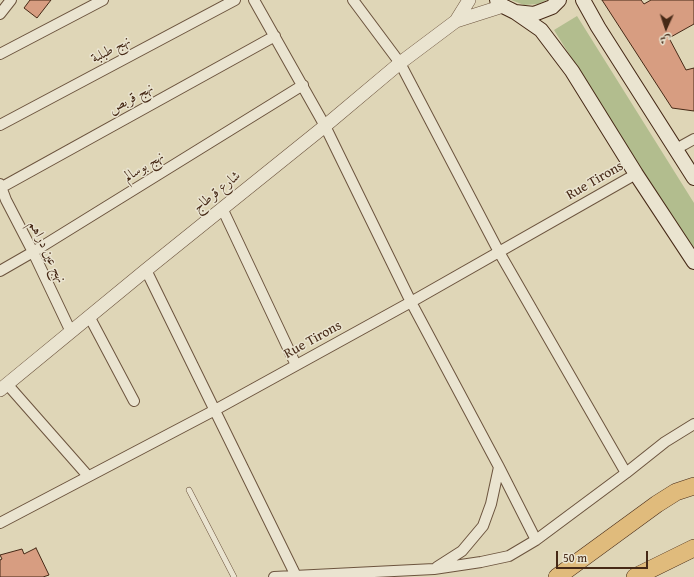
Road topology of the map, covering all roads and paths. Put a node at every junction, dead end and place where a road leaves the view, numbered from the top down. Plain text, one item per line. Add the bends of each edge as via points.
1 (11, 0) edge
2 (103, 0) edge
3 (234, 0) edge
4 (254, 0) edge
5 (353, 0) edge
6 (469, 0) edge
7 (559, 0) edge
8 (583, 0) edge
9 (505, 6) edge
10 (0, 14) edge
11 (456, 21) junction
12 (275, 36) junction
13 (0, 54) edge
14 (400, 63) junction
15 (303, 85) junction
16 (0, 125) edge
17 (325, 126) junction
18 (694, 139) edge
19 (676, 149) junction
20 (636, 174) junction
21 (694, 178) edge
22 (1, 185) edge
23 (3, 202) edge
24 (222, 208) junction
25 (32, 252) junction
26 (499, 252) junction
27 (694, 262) edge
28 (0, 270) edge
29 (146, 270) junction
30 (412, 302) junction
31 (89, 316) junction
32 (71, 332) junction
33 (296, 365) junction
34 (4, 387) edge
35 (134, 401) dead end
36 (214, 410) junction
37 (694, 424) edge
38 (499, 467) junction
39 (626, 473) junction
40 (88, 476) junction
41 (694, 486) edge
42 (189, 490) dead end
43 (0, 523) edge
44 (536, 540) junction
45 (694, 548) edge
46 (434, 569) junction
47 (296, 576) junction
48 (234, 577) edge
49 (274, 577) edge
50 (557, 577) edge
51 (635, 577) edge

1 - 10 street
2 - 13 street
3 - 16 street, نهج طبلبة
4 - 12 street
5 - 14 street
6 - 11 street, شارع قرطاج
7 - 9 main road via 552,7 534,14
8 - 19 main road
9 - 11 street, شارع قرطاج
9 - 20 main road via 541,30 572,71
11 - 14 street, شارع قرطاج
12 - 15 street
12 - 22 street, نهج قربص
14 - 17 street, شارع قرطاج
14 - 26 street
15 - 17 street
15 - 25 street, نهج بوسالم
17 - 24 street, شارع قرطاج
17 - 30 street
18 - 19 street
19 - 21 main road
20 - 26 street, Rue Tirons
20 - 27 main road
22 - 23 street, نهج عين دراهم
23 - 25 street, نهج عين دراهم
24 - 29 street, شارع قرطاج
24 - 33 street
25 - 28 street, نهج بوسالم
25 - 32 street, نهج عين دراهم
26 - 30 street, Rue Tirons
26 - 39 street
29 - 31 street, شارع قرطاج
29 - 36 street
30 - 33 street, Rue Tirons
30 - 38 street
31 - 32 street, شارع قرطاج
31 - 35 street
32 - 34 street, شارع قرطاج
33 - 36 street, Rue Tirons
34 - 40 street
36 - 40 street, Rue Tirons
36 - 47 street
37 - 39 street via 665,442
38 - 44 street
38 - 46 street via 483,526 462,550
39 - 44 street
40 - 43 street, Rue Tirons
41 - 50 highway via 676,492 657,504
42 - 48 lane
44 - 46 street via 509,556
45 - 51 highway
46 - 47 street
47 - 49 street

